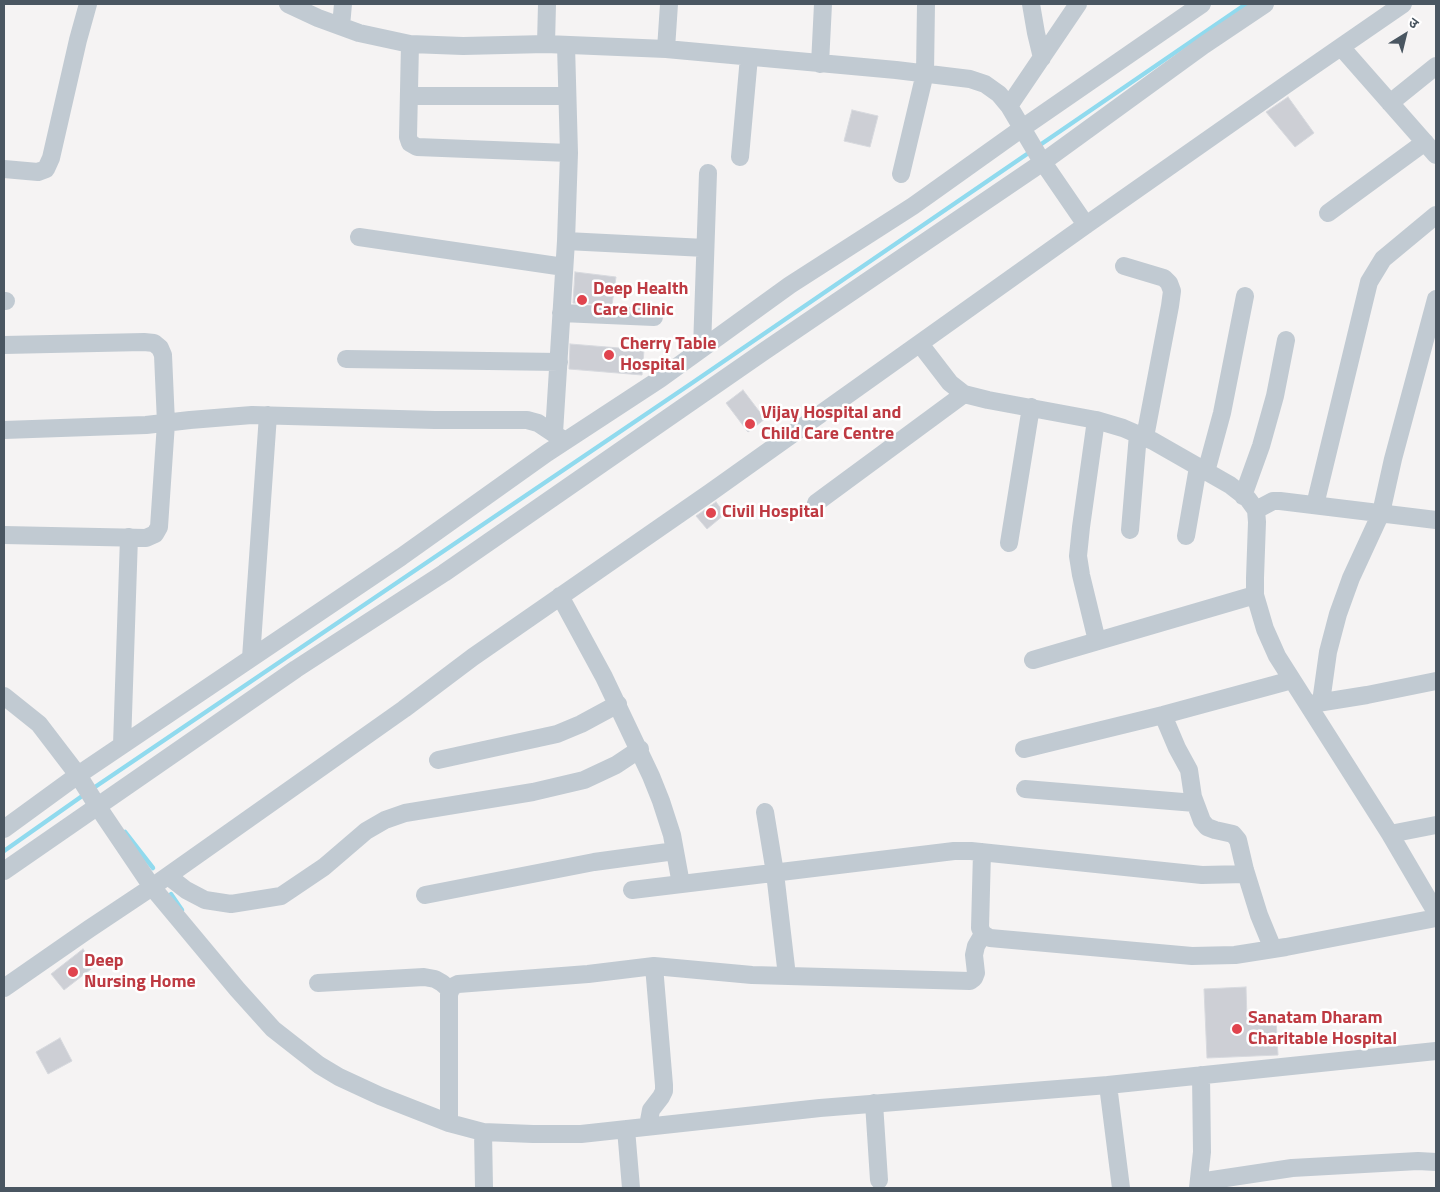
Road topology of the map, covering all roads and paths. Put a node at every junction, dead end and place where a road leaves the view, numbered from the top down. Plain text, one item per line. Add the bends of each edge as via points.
1 (88, 4) edge
2 (288, 4) edge
3 (343, 4) edge
4 (547, 4) edge
5 (669, 4) edge
6 (823, 4) edge
7 (926, 4) edge
8 (1032, 4) edge
9 (1078, 4) edge
10 (1202, 4) edge
11 (1265, 4) edge
12 (1403, 4) edge
13 (1181, 9) edge
14 (341, 26) junction
15 (410, 44) junction
16 (546, 44) junction
17 (566, 45) junction
18 (1341, 47) junction
19 (666, 49) junction
20 (749, 57) junction
21 (1042, 58) junction
22 (820, 64) junction
23 (1436, 66) edge
24 (926, 73) junction
25 (409, 96) junction
26 (567, 96) junction
27 (1390, 102) junction
28 (1009, 106) junction
29 (1021, 129) junction
30 (1430, 149) edge
31 (569, 153) junction
32 (1038, 154) junction
33 (740, 157) dead end
34 (4, 169) edge
35 (708, 173) dead end
36 (901, 174) dead end
37 (1328, 213) dead end
38 (1436, 215) edge
39 (1086, 225) junction
40 (359, 237) dead end
41 (566, 241) junction
42 (705, 248) junction
43 (1124, 266) dead end
44 (564, 267) junction
45 (1245, 296) dead end
46 (1436, 299) edge
47 (561, 314) junction
48 (654, 317) dead end
49 (1286, 340) dead end
50 (920, 344) junction
51 (4, 346) edge
52 (702, 348) junction
53 (346, 359) dead end
54 (558, 362) junction
55 (964, 394) junction
56 (1031, 407) junction
57 (268, 415) junction
58 (1096, 420) junction
59 (166, 423) junction
60 (4, 430) edge
61 (1141, 436) junction
62 (560, 437) junction
63 (1202, 470) junction
64 (1244, 496) junction
65 (816, 503) dead end
66 (1315, 505) junction
67 (1256, 510) junction
68 (1381, 513) junction
69 (1436, 520) edge
70 (1130, 530) dead end
71 (4, 535) edge
72 (1186, 536) dead end
73 (129, 538) junction
74 (1009, 542) dead end
75 (1255, 595) junction
76 (560, 596) junction
77 (1097, 641) junction
78 (251, 658) junction
79 (1034, 660) dead end
80 (1292, 680) junction
81 (1436, 681) edge
82 (4, 696) edge
83 (618, 704) junction
84 (1315, 704) junction
85 (1163, 715) junction
86 (122, 745) junction
87 (1024, 749) dead end
88 (640, 750) junction
89 (438, 760) dead end
90 (1025, 789) dead end
91 (88, 790) junction
92 (1195, 803) junction
93 (765, 812) dead end
94 (1436, 825) edge
95 (4, 829) edge
96 (1390, 834) junction
97 (675, 851) junction
98 (982, 852) junction
99 (4, 871) edge
100 (775, 874) junction
101 (1246, 874) junction
102 (168, 876) junction
103 (681, 884) junction
104 (152, 887) junction
105 (632, 890) dead end
106 (424, 895) dead end
107 (1436, 916) edge
108 (983, 934) junction
109 (1273, 949) junction
110 (654, 966) junction
111 (787, 976) junction
112 (318, 983) dead end
113 (4, 988) edge
114 (450, 990) junction
115 (1436, 1051) edge
116 (1201, 1075) junction
117 (1108, 1085) junction
118 (874, 1103) junction
119 (450, 1123) junction
120 (648, 1126) junction
121 (626, 1129) junction
122 (483, 1132) junction
123 (1436, 1162) edge
124 (879, 1180) dead end
125 (1199, 1185) edge
126 (484, 1188) edge
127 (631, 1188) edge
128 (1121, 1188) edge

1 - 34 street via 46,169 38,172
2 - 14 street
3 - 14 street
4 - 16 street
5 - 19 street
6 - 22 street
7 - 24 street
8 - 21 street
9 - 21 street
10 - 13 street
11 - 32 street
12 - 18 street
13 - 29 street
14 - 15 street
15 - 16 street
15 - 25 street
16 - 17 street
17 - 19 street
17 - 26 street
18 - 27 street
18 - 39 street
19 - 20 street
20 - 22 street
20 - 33 street
21 - 28 street
22 - 24 street
23 - 27 street
24 - 28 street via 985,84
24 - 36 street
25 - 26 street
25 - 31 street via 408,137 410,143 417,147
26 - 31 street
27 - 30 street
28 - 29 street
29 - 32 street
29 - 52 street via 913,206 790,284
30 - 37 street
31 - 41 street
32 - 39 street
32 - 91 street via 763,352 444,573 296,669
35 - 42 street
38 - 66 street via 1383,260 1369,282
39 - 50 street
40 - 44 street
41 - 42 street
41 - 44 street
42 - 52 street
43 - 61 street via 1164,278 1172,291
44 - 47 street
45 - 63 street via 1222,412
46 - 68 street
47 - 48 street
47 - 54 street
49 - 64 street via 1275,396
50 - 55 street via 950,383
50 - 76 street
51 - 59 street via 154,343 163,355
52 - 62 street via 660,379
53 - 54 street
54 - 62 street
55 - 56 street
55 - 65 street
56 - 58 street
56 - 74 street
57 - 59 street
57 - 62 street via 527,420
57 - 78 street
58 - 61 street
58 - 77 street via 1078,556
59 - 60 street
59 - 73 street via 159,527 155,534 146,538
61 - 63 street
61 - 70 street
62 - 78 street via 402,557
63 - 64 street
63 - 72 street
64 - 67 street
66 - 67 street via 1272,501
66 - 68 street
67 - 75 street
68 - 69 street
68 - 84 street via 1338,614
71 - 73 street
73 - 86 street
75 - 77 street
75 - 80 street via 1264,629
76 - 83 street
76 - 102 street
77 - 79 street
78 - 86 street
80 - 84 street
80 - 85 street
81 - 84 street
82 - 91 street via 39,724
83 - 88 street
83 - 89 street via 557,734
84 - 96 street
85 - 87 street
85 - 92 street via 1189,770
86 - 91 street
88 - 97 street via 662,801
88 - 102 street via 584,780 533,792 405,813 385,820 281,896 231,904 205,900
90 - 92 street
91 - 95 street
91 - 99 street
91 - 104 street
92 - 101 street via 1207,827 1233,834 1238,840
93 - 100 street
94 - 96 street
96 - 107 street
97 - 103 street
97 - 106 street via 594,862
98 - 100 street via 954,851
98 - 101 street via 1202,875
98 - 108 street via 980,928
100 - 103 street
100 - 111 street
101 - 109 street
102 - 104 street
103 - 105 street
104 - 113 street
104 - 119 street via 273,1029 302,1053 332,1073 380,1096
107 - 109 street
108 - 109 street via 990,938 1192,956 1235,955
108 - 111 street via 974,955 976,973 970,981
110 - 111 street
110 - 114 street via 469,982
110 - 120 street via 664,1091 651,1110
112 - 114 street via 424,977 435,979
114 - 119 street
115 - 116 street
116 - 117 street
116 - 125 street
117 - 118 street
117 - 128 street
118 - 120 street
118 - 124 street
119 - 122 street
120 - 121 street
121 - 122 street via 580,1134
121 - 127 street
122 - 126 street
123 - 125 street via 1292,1168

